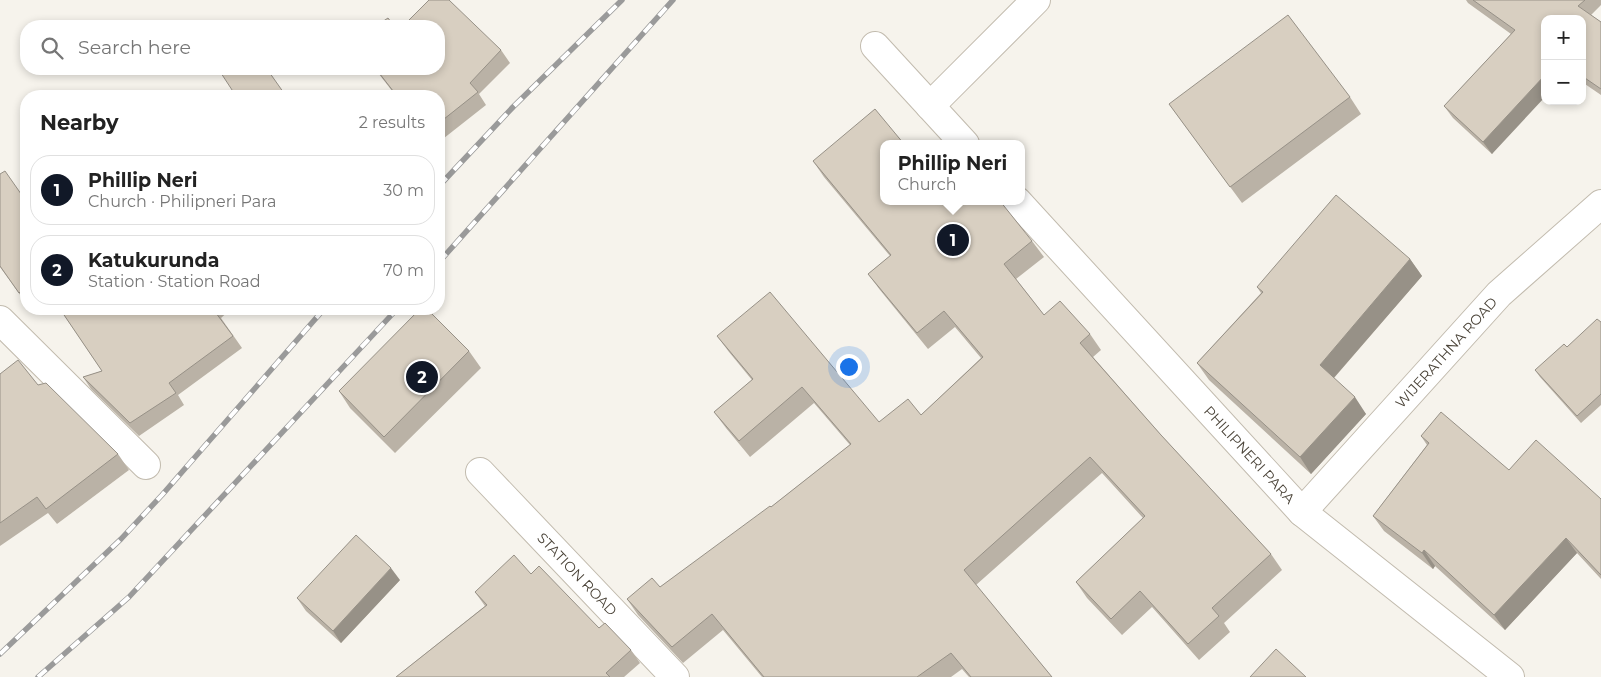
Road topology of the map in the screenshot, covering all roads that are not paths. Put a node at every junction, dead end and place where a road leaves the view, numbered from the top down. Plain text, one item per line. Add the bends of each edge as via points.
1 (1036, 0) edge
2 (875, 46) dead end
3 (930, 106) junction
4 (961, 140) edge
5 (1601, 204) edge
6 (1022, 205) edge
7 (0, 320) edge
8 (146, 465) dead end
9 (480, 472) dead end
10 (1302, 512) junction
11 (675, 677) edge
12 (1510, 677) edge

1 - 3 street
2 - 3 street
3 - 4 street
5 - 10 street, WIJERATHNA ROAD via 1499,294
6 - 10 street, PHILIPNERI PARA
7 - 8 street
9 - 11 street, STATION ROAD
10 - 12 street, PHILIPNERI PARA

